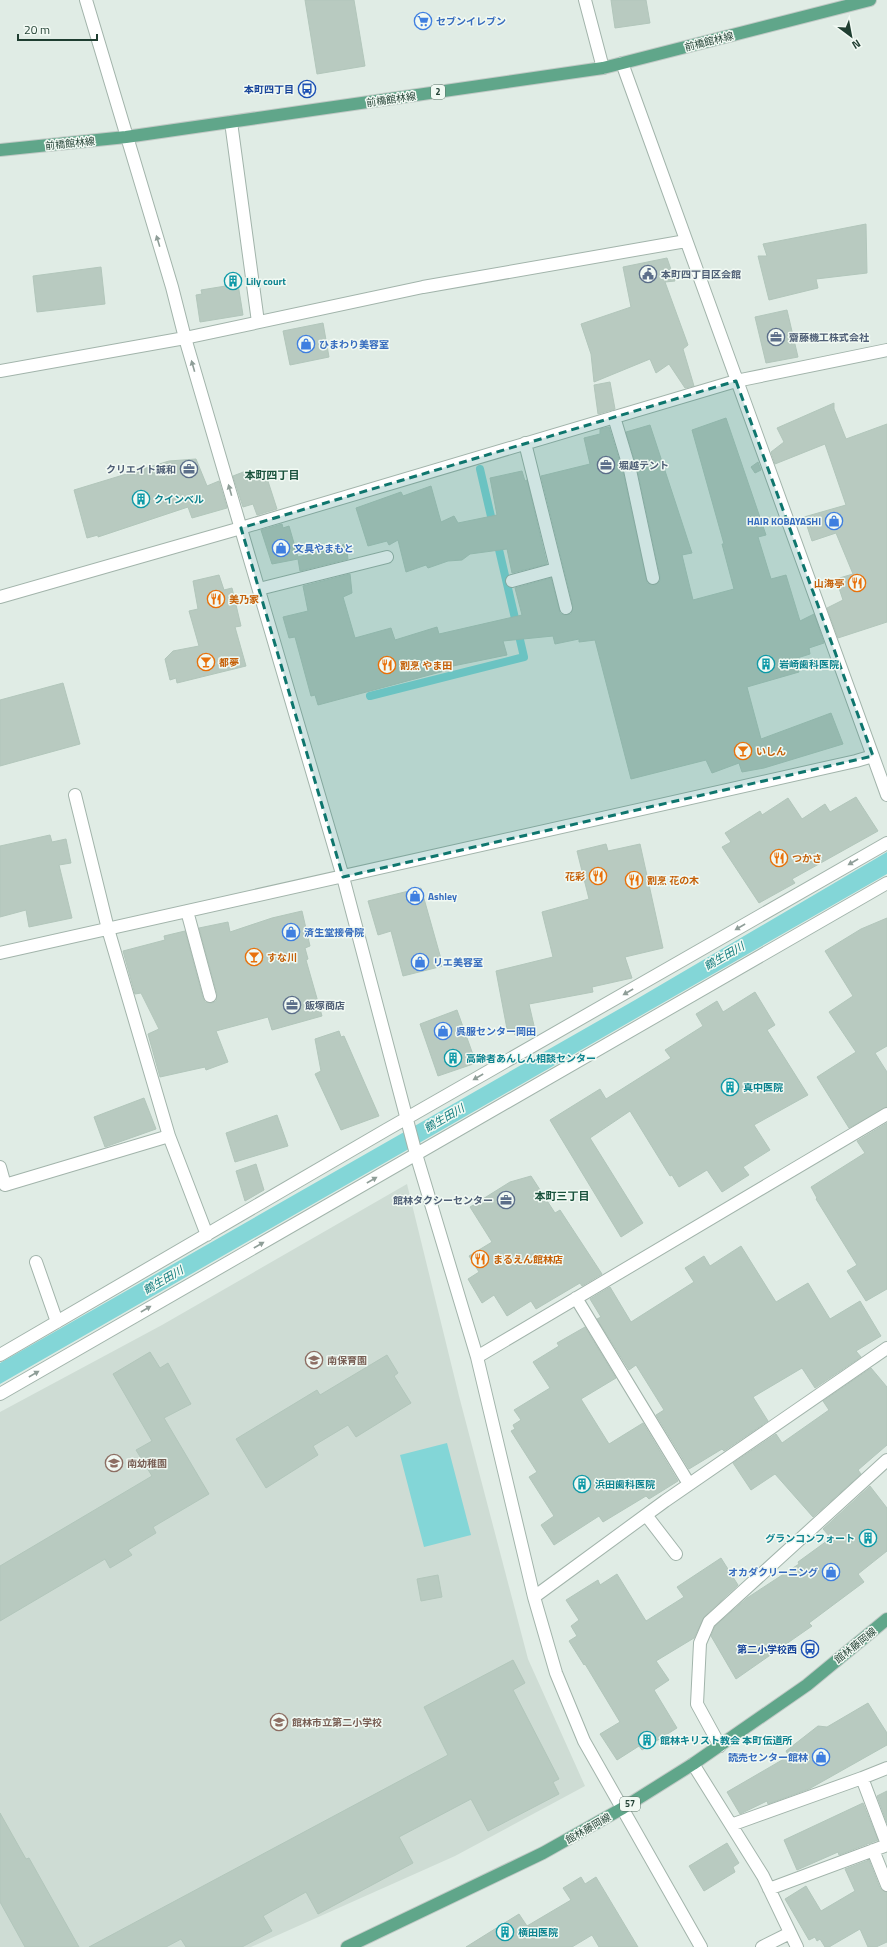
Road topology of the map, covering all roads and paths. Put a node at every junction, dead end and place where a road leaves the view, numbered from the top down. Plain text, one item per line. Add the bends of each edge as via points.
1 (86, 0) edge
2 (586, 0) edge
3 (870, 0) edge
4 (622, 63) junction
5 (603, 68) junction
6 (231, 122) junction
7 (126, 137) junction
8 (0, 150) edge
9 (686, 241) junction
10 (258, 322) junction
11 (185, 338) junction
12 (887, 350) edge
13 (0, 371) edge
14 (736, 381) junction
15 (614, 417) junction
16 (525, 443) junction
17 (241, 528) junction
18 (386, 557) dead end
19 (556, 569) junction
20 (654, 578) dead end
21 (512, 581) dead end
22 (259, 589) junction
23 (0, 597) edge
24 (566, 608) dead end
25 (873, 756) junction
26 (75, 795) dead end
27 (887, 795) edge
28 (887, 843) edge
29 (342, 876) junction
30 (887, 883) edge
31 (187, 911) junction
32 (108, 929) junction
33 (0, 953) edge
34 (210, 996) dead end
35 (887, 1114) edge
36 (407, 1121) junction
37 (169, 1136) junction
38 (415, 1151) junction
39 (0, 1167) edge
40 (207, 1235) junction
41 (36, 1262) dead end
42 (576, 1298) junction
43 (57, 1322) junction
44 (887, 1348) edge
45 (0, 1355) edge
46 (477, 1357) junction
47 (0, 1394) edge
48 (887, 1460) edge
49 (689, 1484) junction
50 (646, 1515) junction
51 (676, 1554) dead end
52 (534, 1597) junction
53 (887, 1619) edge
54 (720, 1746) junction
55 (693, 1764) junction
56 (887, 1768) edge
57 (862, 1778) junction
58 (623, 1808) junction
59 (731, 1825) junction
60 (887, 1844) edge
61 (874, 1850) junction
62 (887, 1885) edge
63 (769, 1889) junction
64 (790, 1932) junction
65 (347, 1947) edge
66 (701, 1947) edge
67 (762, 1947) edge
68 (797, 1947) edge

1 - 7 street
2 - 5 street
3 - 4 main road, 前橋館林線 / 2
4 - 5 main road, 前橋館林線 / 2
4 - 9 street
5 - 6 main road, 前橋館林線 / 2
6 - 7 main road, 前橋館林線 / 2
6 - 10 street
7 - 8 main road, 前橋館林線 / 2
11 -> 7 street
9 - 10 street via 423,287
9 - 14 street
10 - 11 street
11 - 13 street
17 -> 11 street
12 - 14 street
14 - 15 street
14 - 25 street
15 - 16 street
15 - 20 street via 630,470
16 - 17 street
16 - 19 street
17 - 22 street
17 - 23 street
18 - 22 street
19 - 21 street
19 - 24 street
22 - 29 street
25 - 27 street
25 - 29 street
26 - 32 street
28 -> 36 street
29 - 31 street
29 - 36 street
30 - 38 street
31 - 32 street
31 - 34 street
32 - 33 street
32 - 37 street
35 - 42 street
36 - 38 street
36 - 40 street
37 - 39 street via 5,1185
37 - 40 street
38 - 46 street
47 -> 38 street
40 - 43 street
41 - 43 street
42 - 46 street
42 - 49 street
43 - 45 street
44 - 49 street
46 - 52 street
48 - 54 street via 709,1622 700,1643 697,1704
49 - 50 street
50 - 51 street
50 - 52 street
52 - 58 street via 556,1673 584,1741
53 - 54 main road, 館林藤岡線 / 57 via 806,1685
54 - 55 main road, 館林藤岡線 / 57
55 - 58 main road, 館林藤岡線 / 57
55 - 59 street
56 - 57 street
57 - 59 street
57 - 60 street
58 - 65 main road, 館林藤岡線 / 57 via 536,1857
58 - 66 street
59 - 63 street
60 - 61 street
61 - 62 street
61 - 63 street
63 - 64 street
64 - 67 street
64 - 68 street

